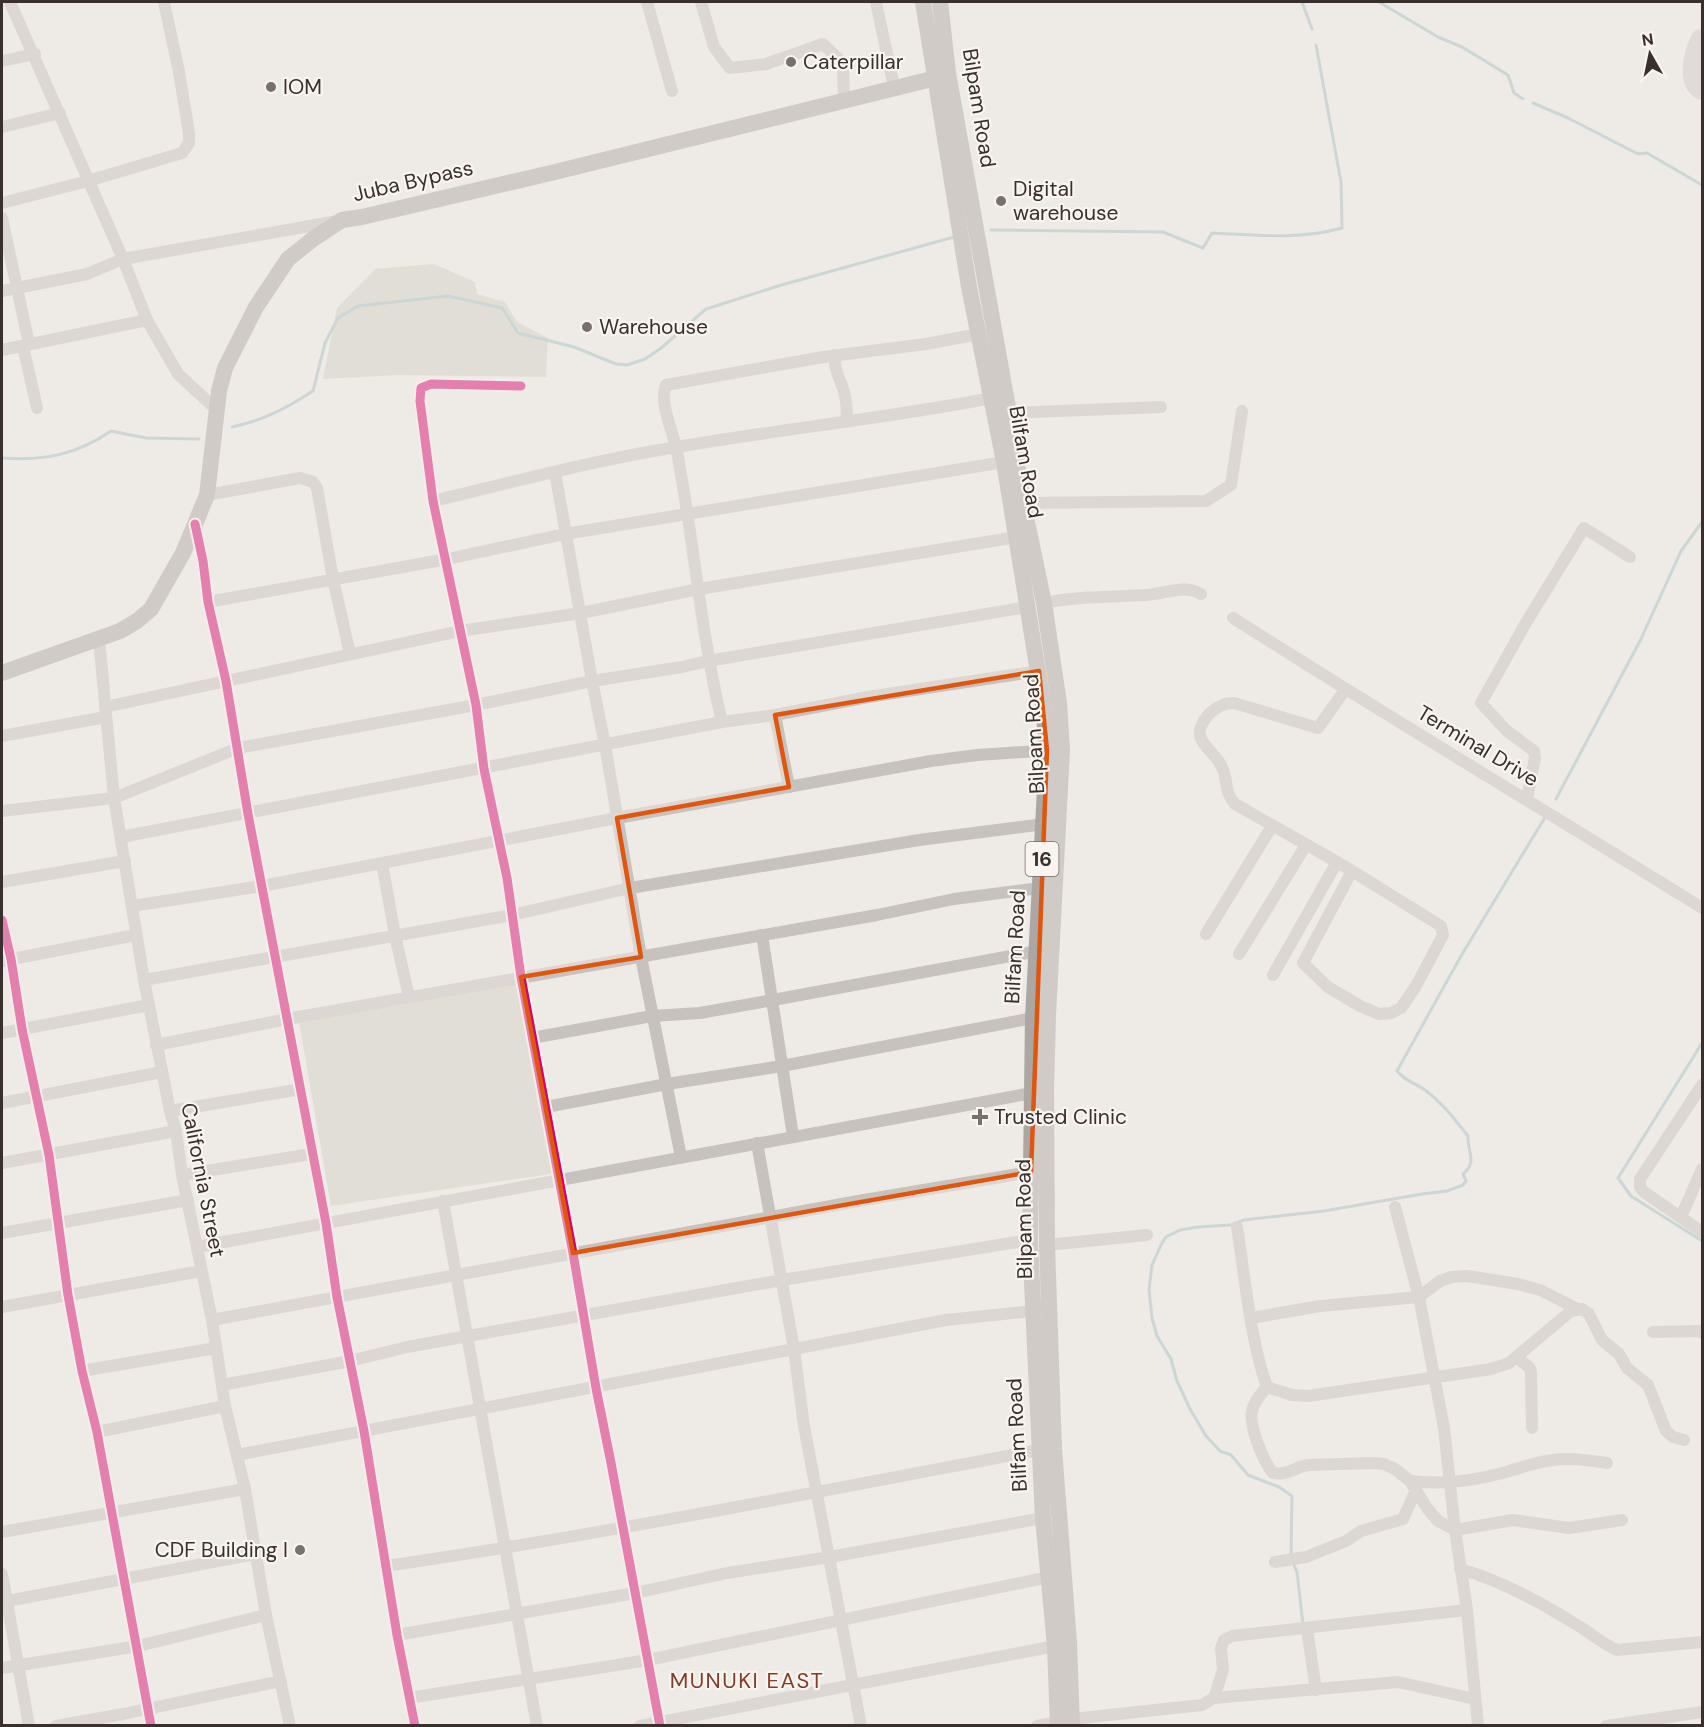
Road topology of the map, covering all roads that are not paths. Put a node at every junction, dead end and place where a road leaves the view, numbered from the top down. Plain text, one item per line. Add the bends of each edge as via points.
1 (12, 2) edge
2 (164, 2) edge
3 (647, 2) edge
4 (701, 2) edge
5 (876, 2) edge
6 (923, 2) edge
7 (940, 2) edge
8 (34, 54) junction
9 (2, 60) edge
10 (948, 73) junction
11 (894, 87) junction
12 (672, 91) dead end
13 (844, 101) junction
14 (60, 114) junction
15 (2, 127) edge
16 (88, 181) junction
17 (2, 203) edge
18 (2, 218) edge
19 (342, 220) junction
20 (123, 259) junction
21 (17, 288) junction
22 (2, 291) edge
23 (147, 320) junction
24 (979, 334) junction
25 (26, 345) junction
26 (2, 350) edge
27 (835, 355) junction
28 (522, 386) dead end
29 (992, 398) junction
30 (1161, 407) dead end
31 (37, 408) dead end
32 (217, 410) junction
33 (1242, 411) dead end
34 (1009, 413) junction
35 (846, 421) junction
36 (676, 447) junction
37 (1004, 462) junction
38 (555, 472) junction
39 (207, 495) junction
40 (433, 501) junction
41 (1023, 503) junction
42 (687, 515) junction
43 (195, 524) junction
44 (565, 534) junction
45 (1017, 537) junction
46 (1630, 557) dead end
47 (447, 559) junction
48 (333, 579) junction
49 (699, 589) junction
50 (1201, 594) dead end
51 (208, 602) junction
52 (1044, 603) junction
53 (1027, 607) junction
54 (580, 613) junction
55 (1233, 618) dead end
56 (460, 631) junction
57 (99, 639) junction
58 (350, 654) junction
59 (708, 661) junction
60 (1039, 671) junction
61 (2, 673) edge
62 (226, 681) junction
63 (592, 681) junction
64 (1345, 690) junction
65 (476, 705) junction
66 (106, 712) junction
67 (775, 715) junction
68 (722, 722) junction
69 (2, 736) edge
70 (605, 746) junction
71 (238, 748) junction
72 (1054, 750) junction
73 (484, 769) junction
74 (789, 787) junction
75 (114, 798) junction
76 (1527, 799) junction
77 (2, 810) edge
78 (248, 814) junction
79 (616, 818) junction
80 (1044, 824) junction
81 (1272, 826) junction
82 (121, 837) junction
83 (499, 841) junction
84 (1306, 845) junction
85 (125, 861) junction
86 (1337, 862) junction
87 (382, 863) junction
88 (1352, 871) junction
89 (2, 882) edge
90 (262, 886) junction
91 (630, 888) junction
92 (1040, 888) junction
93 (132, 906) junction
94 (1702, 908) edge
95 (512, 915) junction
96 (2, 920) edge
97 (1206, 934) dead end
98 (136, 935) junction
99 (395, 935) junction
100 (762, 935) junction
101 (1038, 951) junction
102 (1239, 954) dead end
103 (275, 957) junction
104 (641, 957) junction
105 (6, 960) edge
106 (1274, 975) dead end
107 (521, 977) junction
108 (144, 980) junction
109 (409, 997) junction
110 (773, 1000) junction
111 (149, 1005) junction
112 (652, 1016) junction
113 (1033, 1018) junction
114 (287, 1019) junction
115 (22, 1029) junction
116 (2, 1033) edge
117 (532, 1038) junction
118 (156, 1045) junction
119 (782, 1066) junction
120 (162, 1072) junction
121 (667, 1084) junction
122 (1702, 1085) edge
123 (301, 1089) junction
124 (1032, 1092) junction
125 (38, 1097) junction
126 (2, 1103) edge
127 (546, 1107) junction
128 (170, 1111) junction
129 (176, 1131) junction
130 (793, 1136) junction
131 (757, 1143) junction
132 (311, 1154) junction
133 (49, 1155) junction
134 (681, 1157) junction
135 (2, 1163) edge
136 (1702, 1169) edge
137 (1031, 1172) junction
138 (182, 1175) junction
139 (559, 1180) junction
140 (188, 1200) junction
141 (443, 1201) junction
142 (1395, 1207) dead end
143 (771, 1216) junction
144 (1681, 1217) junction
145 (59, 1223) junction
146 (326, 1223) junction
147 (1237, 1227) dead end
148 (1702, 1232) edge
149 (2, 1233) edge
150 (1147, 1235) dead end
151 (1030, 1240) junction
152 (1047, 1245) junction
153 (197, 1247) junction
154 (573, 1253) junction
155 (201, 1271) junction
156 (457, 1274) junction
157 (782, 1280) junction
158 (68, 1295) junction
159 (337, 1297) junction
160 (1419, 1297) junction
161 (2, 1307) edge
162 (1576, 1308) junction
163 (1041, 1310) junction
164 (584, 1315) junction
165 (1251, 1318) junction
166 (212, 1320) junction
167 (1653, 1332) dead end
168 (1702, 1333) edge
169 (468, 1336) junction
170 (216, 1348) junction
171 (794, 1349) junction
172 (1516, 1357) junction
173 (350, 1361) junction
174 (82, 1371) junction
175 (1434, 1378) junction
176 (222, 1385) junction
177 (1267, 1387) junction
178 (596, 1388) junction
179 (225, 1406) junction
180 (481, 1409) junction
181 (1532, 1428) dead end
182 (364, 1431) junction
183 (97, 1432) junction
184 (1684, 1440) dead end
185 (1040, 1450) junction
186 (237, 1455) junction
187 (1607, 1463) dead end
188 (1451, 1483) junction
189 (1413, 1485) junction
190 (245, 1489) junction
191 (818, 1492) junction
192 (111, 1513) junction
193 (1043, 1518) junction
194 (1622, 1520) dead end
195 (622, 1528) junction
196 (1455, 1530) junction
197 (2, 1532) edge
198 (506, 1548) junction
199 (256, 1554) junction
200 (830, 1557) junction
201 (1275, 1562) dead end
202 (386, 1566) junction
203 (1460, 1569) junction
204 (2, 1574) edge
205 (1049, 1577) junction
206 (123, 1579) junction
207 (635, 1593) junction
208 (4, 1601) edge
209 (1467, 1610) junction
210 (517, 1613) junction
211 (266, 1615) junction
212 (842, 1621) junction
213 (1307, 1629) junction
214 (397, 1635) junction
215 (1702, 1642) edge
216 (138, 1646) junction
217 (1055, 1646) junction
218 (648, 1660) junction
219 (19, 1664) junction
220 (2, 1668) edge
221 (529, 1680) junction
222 (281, 1681) junction
223 (854, 1685) junction
224 (1316, 1690) junction
225 (409, 1698) junction
226 (1214, 1698) junction
227 (1475, 1699) junction
228 (148, 1708) junction
229 (1702, 1712) edge
230 (1065, 1723) edge
231 (660, 1724) edge
232 (29, 1725) edge
233 (56, 1725) edge
234 (151, 1725) edge
235 (290, 1725) edge
236 (415, 1725) edge
237 (537, 1725) edge
238 (640, 1725) edge
239 (861, 1725) edge
240 (1036, 1725) edge
241 (1478, 1725) edge
242 (1606, 1725) edge

1 - 8 street
2 - 16 street via 189,143 182,153
3 - 12 street
4 - 13 street via 714,47 730,68 766,64 823,44 843,63
5 - 11 street
6 - 24 main road, Bilfam Road / 16
7 - 10 main road, Bilpam Road / 16
8 - 9 street
8 - 14 street
10 - 11 main road, Juba Bypass
10 - 34 main road, Bilpam Road / 16
11 - 13 main road, Juba Bypass
13 - 19 main road, Juba Bypass
14 - 15 street
14 - 16 street
16 - 17 street
16 - 20 street
18 - 21 street
19 - 20 street
19 - 32 main road, Juba Bypass via 288,259 271,282 225,368
20 - 21 street via 87,274
20 - 23 street
21 - 22 street
21 - 25 street
23 - 25 street
23 - 32 street via 178,374
24 - 27 street
24 - 29 main road, Bilfam Road / 16
25 - 26 street
25 - 31 street
27 - 35 street via 834,368 848,409
27 - 36 street via 666,386 664,398
28 - 40 street via 431,384 421,388
29 - 35 street
29 - 37 main road, Bilfam Road / 16
30 - 34 street
32 - 39 main road, Juba Bypass
33 - 41 street via 1231,485 1206,501
34 - 41 main road, Bilpam Road / 16
35 - 36 street
36 - 38 street
36 - 42 street
37 - 42 street
37 - 45 main road, Bilfam Road / 16
38 - 40 street
38 - 44 street
39 - 43 main road, Juba Bypass
39 - 48 street via 300,478 310,480 317,488
40 - 47 street
41 - 52 main road, Bilpam Road / 16
42 - 44 street
42 - 49 street
43 - 51 street
43 - 57 main road, Juba Bypass via 151,609 120,631
44 - 47 street
44 - 54 street
45 - 49 street
45 - 53 main road, Bilfam Road / 16
46 - 76 street via 1584,528 1481,703 1507,732 1534,751
47 - 48 street
47 - 56 street
48 - 51 street
48 - 58 street
49 - 54 street
49 - 59 street
50 - 52 street via 1183,589 1149,595 1082,596
51 - 62 street
52 - 72 main road, Bilpam Road / 16 via 1059,703
53 - 59 street
53 - 60 main road, Bilfam Road / 16
54 - 56 street
54 - 63 street
55 - 64 street, Terminal Drive
56 - 58 street
56 - 65 street
57 - 61 main road, Juba Bypass
57 - 66 street, California Street
58 - 62 street
59 - 63 street
59 - 68 street
60 - 67 street
60 - 72 main road, Bilfam Road / 16
62 - 66 street
62 - 71 street
63 - 65 street
63 - 70 street
64 - 76 street, Terminal Drive
64 - 81 street via 1318,728 1234,703 1221,705 1203,722 1201,740 1221,765 1228,796
65 - 71 street
65 - 73 street
66 - 69 street
66 - 75 street, California Street
67 - 68 street
67 - 74 street
68 - 70 street
70 - 73 street
70 - 79 street
71 - 75 street
71 - 78 street
72 - 74 street via 976,755
72 - 80 main road, Bilfam Road / 16
72 - 152 main road, Bilpam Road / 16
73 - 78 street
73 - 83 street
74 - 79 street
75 - 77 street
75 - 82 street, California Street
76 - 94 street, Terminal Drive
78 - 82 street
78 - 90 street
79 - 83 street
79 - 91 street
80 - 91 street via 919,840
80 - 92 main road, Bilfam Road / 16
81 - 84 street
81 - 97 street
82 - 85 street, California Street
83 - 87 street
83 - 95 street
84 - 86 street
84 - 102 street
85 - 89 street
85 - 93 street, California Street
86 - 88 street
86 - 106 street
87 - 90 street
87 - 99 street
88 - 88 street via 1303,963 1321,981 1360,1006 1379,1014 1390,1013 1401,1008 1416,986 1443,931 1441,926
90 - 93 street
90 - 103 street
91 - 95 street
91 - 104 street
92 - 100 street via 954,899
92 - 101 main road, Bilfam Road / 16
93 - 98 street, California Street
95 - 99 street
95 - 107 street
96 - 105 street
98 - 105 street
98 - 108 street, California Street
99 - 103 street
99 - 109 street
100 - 104 street
100 - 110 street
101 - 110 street
101 - 113 main road, Bilfam Road / 16
103 - 108 street
103 - 114 street
104 - 107 street
104 - 112 street
105 - 115 street
107 - 109 street
107 - 117 street
108 - 111 street, California Street
109 - 114 street
110 - 112 street via 700,1013
110 - 119 street
111 - 115 street
111 - 118 street, California Street
112 - 117 street
112 - 121 street
113 - 119 street
113 - 124 main road, Bilfam Road / 16
114 - 118 street
114 - 123 street
115 - 116 street
115 - 125 street
117 - 127 street
118 - 120 street, California Street
119 - 121 street
119 - 130 street
120 - 125 street
120 - 128 street, California Street
121 - 127 street
121 - 134 street
122 - 144 street via 1640,1179 1644,1192
123 - 128 street
123 - 132 street
124 - 130 street
124 - 137 main road, Bilfam Road / 16
125 - 126 street
125 - 133 street
127 - 139 street
128 - 129 street, California Street
129 - 133 street
129 - 138 street, California Street
130 - 131 street
131 - 134 street
131 - 143 street
132 - 138 street
132 - 146 street
133 - 135 street
133 - 145 street
134 - 139 street
136 - 144 street
137 - 143 street
137 - 151 main road, Bilfam Road / 16
138 - 140 street, California Street
139 - 141 street
139 - 154 street
140 - 145 street
140 - 153 street, California Street
141 - 146 street
141 - 156 street
142 - 160 street
143 - 154 street
143 - 157 street
144 - 148 street
145 - 149 street
145 - 158 street
146 - 153 street
146 - 159 street
147 - 165 street
150 - 152 street
151 - 157 street
151 - 163 main road, Bilfam Road / 16
152 - 163 main road, Bilpam Road / 16
153 - 155 street, California Street
154 - 156 street
154 - 164 street
155 - 158 street
155 - 166 street, California Street
156 - 159 street
156 - 169 street
157 - 164 street
157 - 171 street
158 - 161 street
158 - 174 street
159 - 166 street
159 - 173 street
160 - 162 street via 1440,1281 1467,1276 1540,1290
160 - 165 street via 1320,1306
160 - 175 street
162 - 172 street
162 - 184 street via 1589,1314 1602,1340 1648,1385 1666,1431
163 - 171 street via 945,1320
163 - 185 main road, Bilfam Road / 16
163 - 230 main road, Bilpam Road / 16 via 1069,1642
164 - 169 street
164 - 178 street
165 - 177 street
166 - 170 street, California Street
167 - 168 street
169 - 173 street
169 - 180 street
170 - 174 street
170 - 176 street, California Street
171 - 178 street
171 - 191 street
172 - 175 street via 1491,1369
172 - 181 street via 1531,1371
173 - 176 street
173 - 182 street
174 - 183 street
175 - 177 street via 1308,1396
175 - 188 street
176 - 179 street, California Street
177 - 189 street via 1252,1411 1263,1456 1273,1473 1308,1465 1373,1463 1384,1464
178 - 180 street
178 - 195 street
179 - 183 street
179 - 186 street, California Street
180 - 182 street
180 - 198 street
182 - 186 street
182 - 202 street
183 - 192 street
185 - 191 street
185 - 193 main road, Bilfam Road / 16
186 - 190 street, California Street
187 - 188 street via 1547,1460
188 - 189 street
188 - 196 street
189 - 196 street via 1438,1521
189 - 201 street via 1403,1519 1361,1531 1306,1557
190 - 192 street
190 - 199 street, California Street
191 - 195 street
191 - 200 street
192 - 197 street
192 - 206 street
193 - 200 street
193 - 205 main road, Bilfam Road / 16
194 - 196 street via 1569,1528 1513,1520
195 - 198 street
195 - 207 street
196 - 203 street
198 - 202 street
198 - 210 street
199 - 206 street
199 - 211 street, California Street
200 - 207 street
200 - 212 street
202 - 214 street
203 - 209 street
203 - 215 street via 1530,1597 1617,1650
204 - 208 street
205 - 212 street
205 - 217 main road, Bilfam Road / 16
206 - 208 street
206 - 216 street
207 - 210 street
207 - 218 street
208 - 219 street
209 - 213 street
209 - 227 street
210 - 214 street
210 - 221 street
211 - 216 street
211 - 222 street, California Street
212 - 218 street
212 - 223 street
213 - 224 street
213 - 226 street via 1224,1640 1223,1670
214 - 225 street
216 - 219 street
216 - 228 street
217 - 223 street
217 - 230 main road, Bilfam Road / 16
218 - 221 street
218 - 231 street
219 - 220 street
219 - 232 street
221 - 225 street
221 - 237 street
222 - 228 street
222 - 235 street, California Street
223 - 231 street
223 - 239 street
224 - 226 street
224 - 227 street via 1398,1682
225 - 236 street
226 - 230 street via 1202,1705
227 - 241 street
228 - 233 street
228 - 234 street
229 - 242 street
230 - 240 street
231 - 238 street

